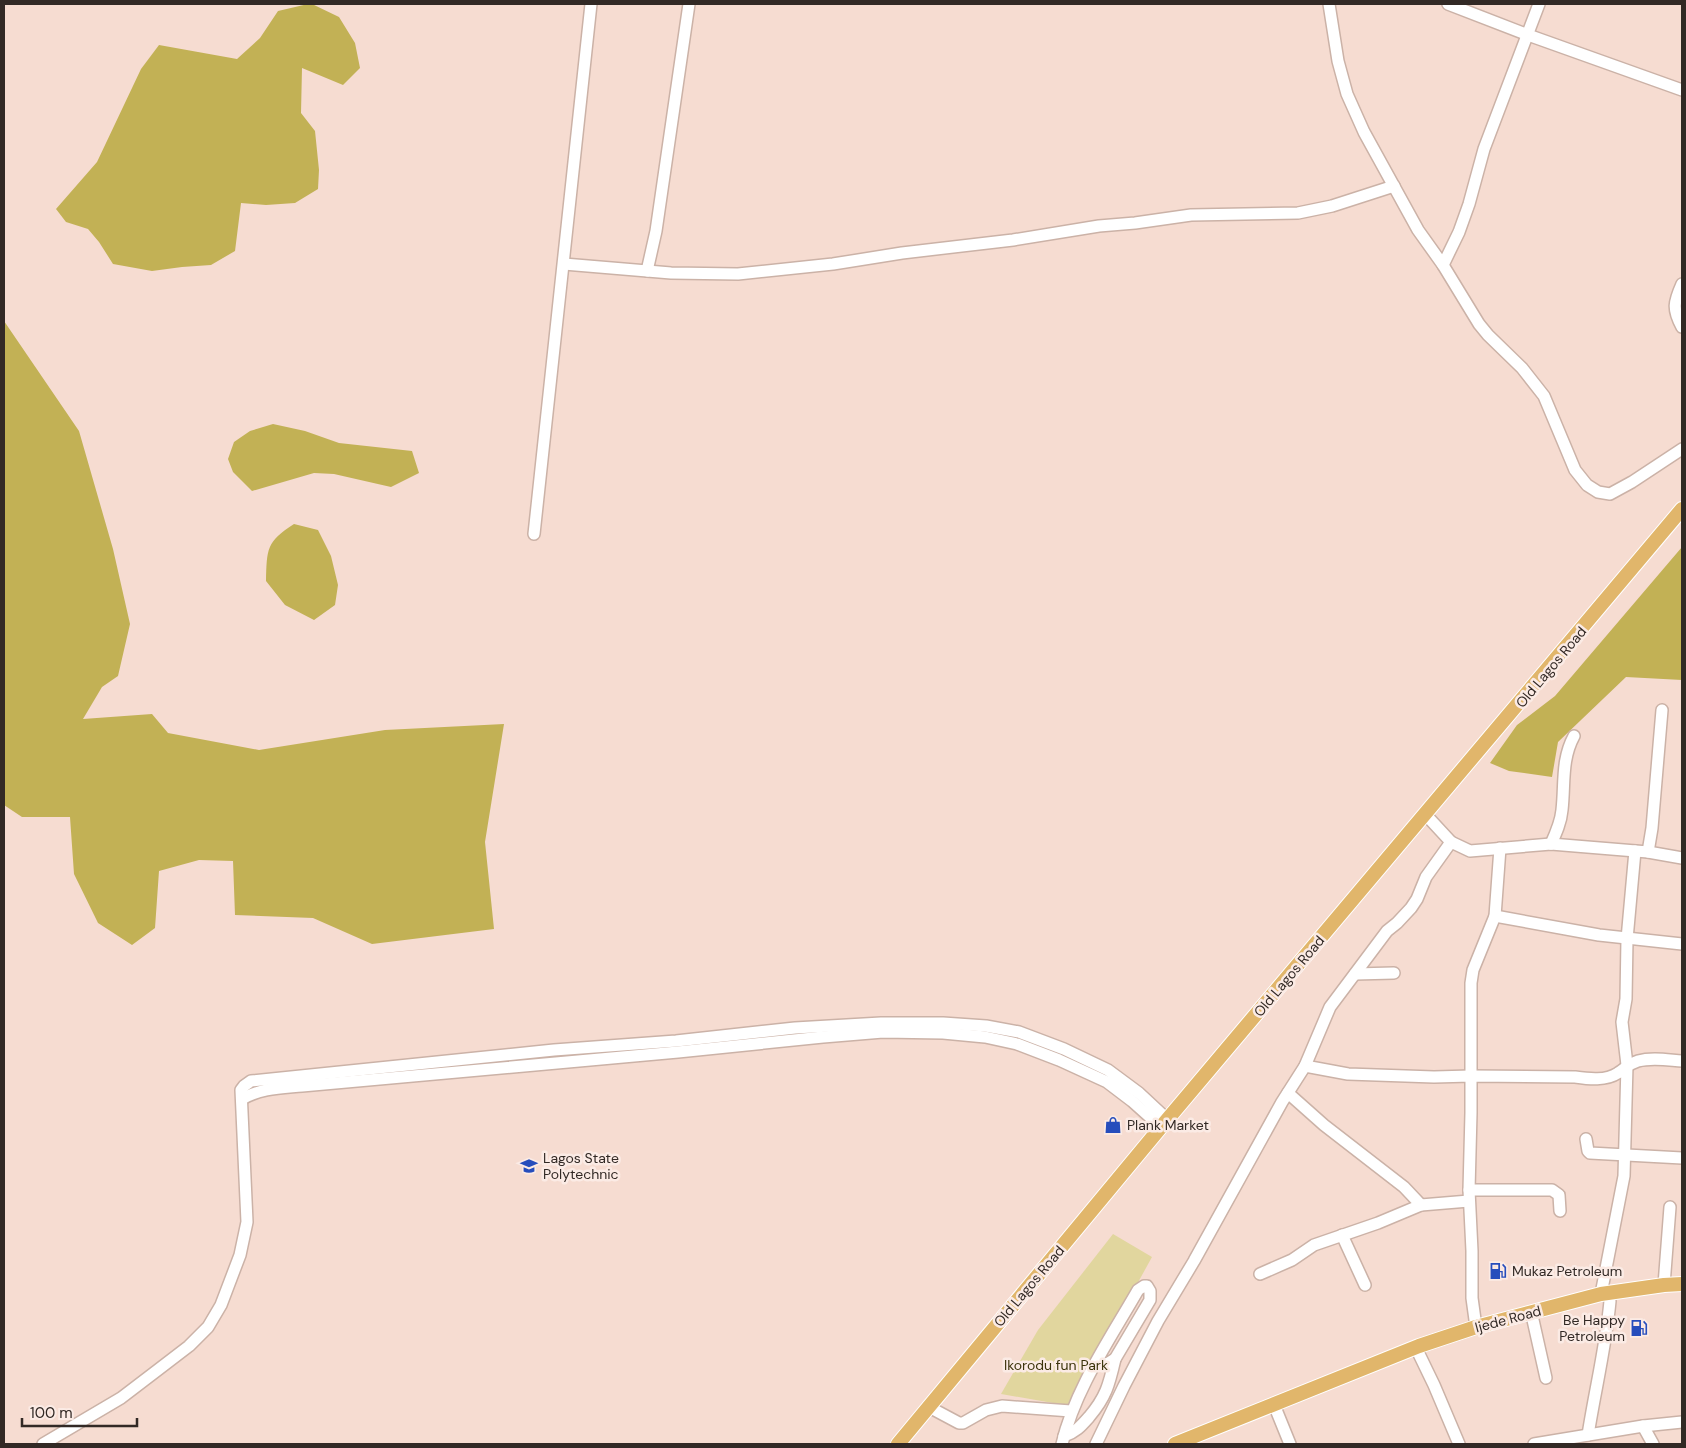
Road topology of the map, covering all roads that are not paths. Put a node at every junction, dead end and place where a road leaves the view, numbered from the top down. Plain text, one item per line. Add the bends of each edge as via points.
1 (591, 4) edge
2 (689, 4) edge
3 (1329, 4) edge
4 (1448, 4) edge
5 (1539, 4) edge
6 (1528, 35) junction
7 (1682, 90) edge
8 (1394, 186) junction
9 (564, 264) junction
10 (1443, 265) junction
11 (647, 271) junction
12 (1682, 284) edge
13 (1682, 327) edge
14 (1682, 450) edge
15 (1682, 509) edge
16 (534, 534) dead end
17 (1662, 710) dead end
18 (1574, 736) dead end
19 (1426, 815) junction
20 (1451, 842) junction
21 (1551, 844) junction
22 (1500, 848) junction
23 (1636, 851) junction
24 (1648, 852) junction
25 (1682, 858) edge
26 (1495, 916) junction
27 (1627, 939) junction
28 (1682, 944) edge
29 (1394, 973) dead end
30 (1355, 974) junction
31 (1682, 1060) edge
32 (1627, 1065) junction
33 (1305, 1066) junction
34 (1471, 1076) junction
35 (1288, 1093) junction
36 (1165, 1123) junction
37 (1586, 1139) dead end
38 (1625, 1154) junction
39 (1682, 1158) edge
40 (1469, 1196) junction
41 (1421, 1205) junction
42 (1670, 1207) dead end
43 (1560, 1211) dead end
44 (1342, 1235) junction
45 (1260, 1274) dead end
46 (1682, 1284) edge
47 (1365, 1285) dead end
48 (1664, 1285) junction
49 (1682, 1292) edge
50 (1605, 1298) junction
51 (1533, 1320) junction
52 (1476, 1327) junction
53 (1419, 1354) junction
54 (1115, 1359) junction
55 (1097, 1363) junction
56 (1369, 1371) junction
57 (1546, 1378) dead end
58 (930, 1407) junction
59 (1071, 1411) junction
60 (1277, 1412) junction
61 (1682, 1422) edge
62 (1643, 1426) junction
63 (1588, 1435) junction
64 (1063, 1440) edge
65 (43, 1444) edge
66 (898, 1444) edge
67 (1096, 1444) edge
68 (1175, 1444) edge
69 (1193, 1444) edge
70 (1290, 1444) edge
71 (1459, 1444) edge
72 (1534, 1444) edge
73 (1653, 1444) edge

1 - 9 street
2 - 11 street via 656,231
3 - 8 street via 1338,61 1348,94 1364,132
4 - 6 street
5 - 6 street
6 - 7 street
6 - 10 street via 1484,150 1459,232
8 - 10 street via 1418,230
8 - 11 street via 1298,213 1192,214 833,264 738,274
9 - 11 street
9 - 16 street
10 - 14 street via 1488,335 1522,368 1544,396 1575,470 1592,490 1610,494 1619,490
12 - 13 street via 1674,305
15 - 19 main road, Old Lagos Road
17 - 24 street
18 - 21 street via 1565,756 1562,810
19 - 20 street
19 - 36 main road, Old Lagos Road
20 - 22 street via 1470,851
20 - 30 street via 1426,877 1411,908 1387,931
21 - 22 street
21 - 23 street
22 - 26 street
23 - 24 street
23 - 27 street
24 - 25 street
26 - 27 street
26 - 34 street via 1473,970
27 - 28 street
27 - 32 street via 1626,999 1622,1022
29 - 30 street
30 - 33 street via 1330,1007
31 - 32 street via 1641,1060
32 - 34 street via 1608,1078
32 - 38 street
33 - 34 street via 1348,1074
33 - 35 street
34 - 40 street
35 - 41 street via 1404,1187
35 - 67 street via 1154,1329
36 - 58 main road, Old Lagos Road
36 - 65 street via 1139,1093 1108,1070 1064,1049 1020,1032 943,1023 881,1022 795,1028 251,1081 241,1090 247,1222 240,1255 221,1305 208,1327 189,1346 121,1398
37 - 38 street via 1590,1153
38 - 39 street
38 - 50 street
40 - 41 street
40 - 43 street via 1552,1190 1559,1195
40 - 52 street
41 - 44 street
42 - 48 street
44 - 45 street
44 - 47 street
46 - 48 main road, Ijede Road
48 - 50 main road, Ijede Road
49 - 50 main road, Ijede Road
50 - 51 main road, Ijede Road
50 - 52 main road, Ijede Road
50 - 63 street via 1604,1347
51 - 53 main road, Ijede Road
51 - 57 street
52 - 56 main road, Ijede Road via 1419,1346
53 - 56 main road, Ijede Road
53 - 71 street
54 - 55 street via 1107,1364
54 - 55 street via 1150,1300 1147,1286 1138,1290
54 - 64 street via 1101,1403 1079,1429
55 - 59 street
56 - 60 main road
56 - 68 main road
58 - 59 street via 959,1423 1002,1406
58 - 66 main road, Old Lagos Road
59 - 64 street
60 - 69 main road
60 - 70 street
61 - 62 street
62 - 63 street
62 - 73 street
63 - 72 street

